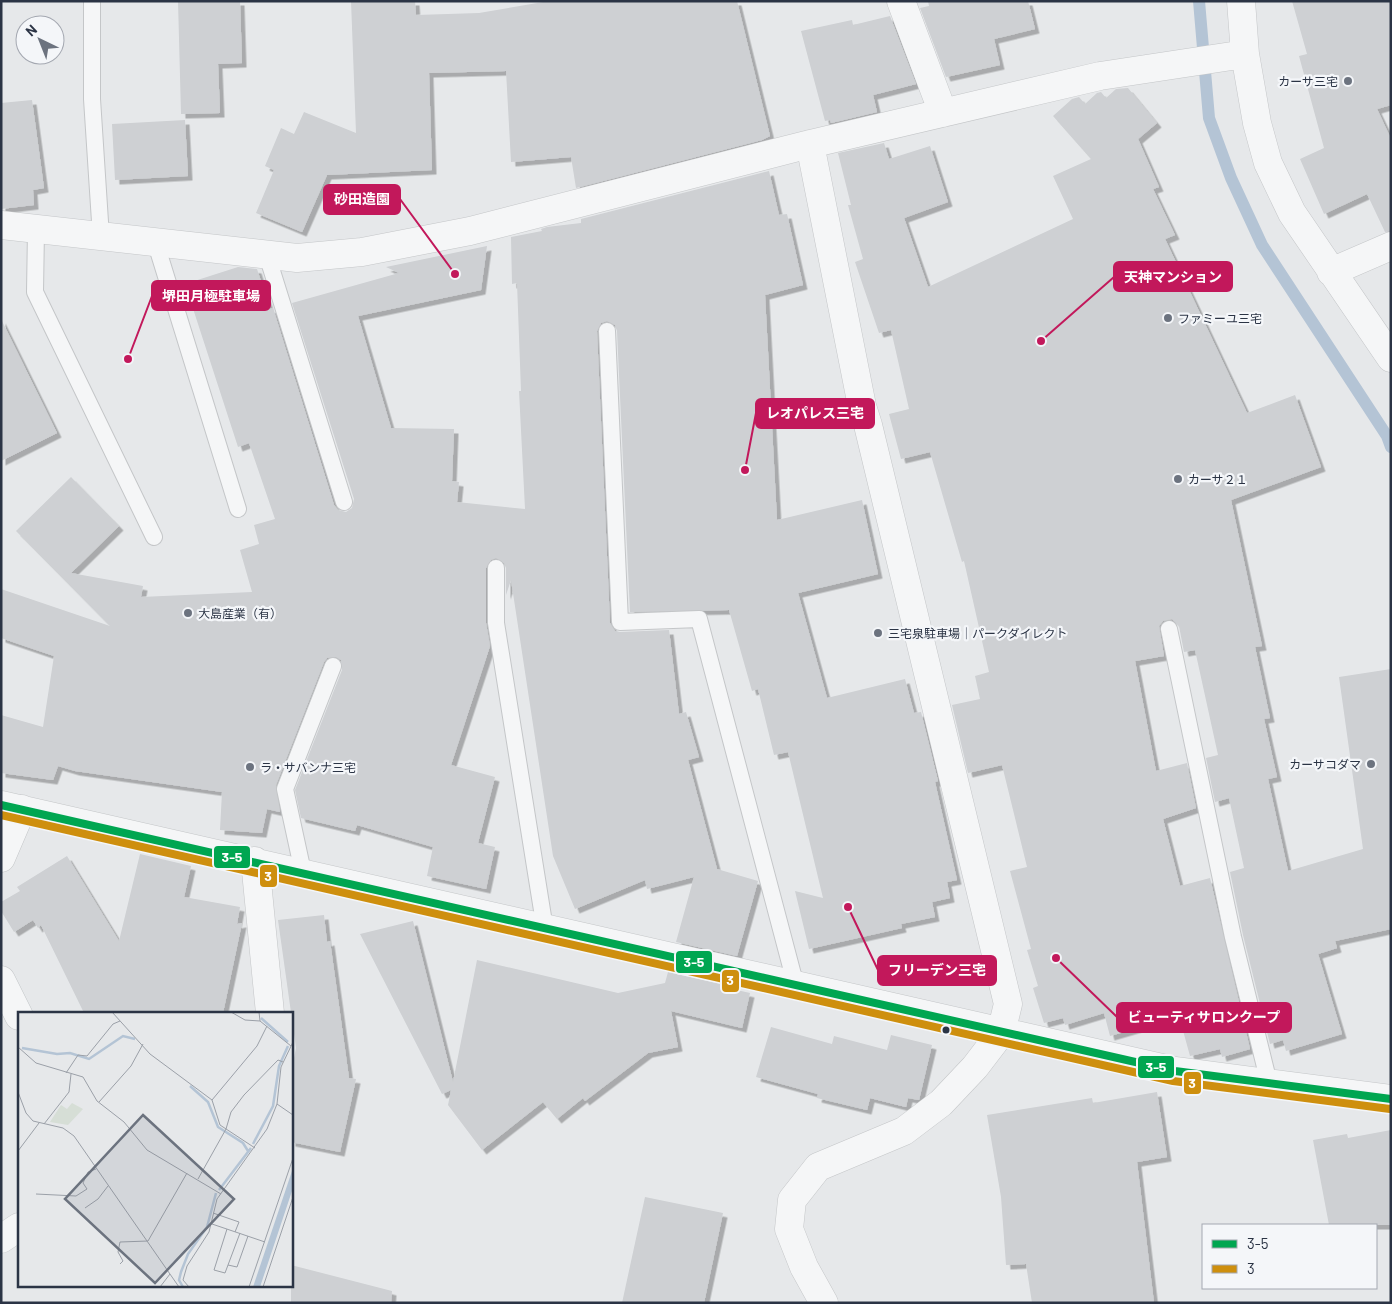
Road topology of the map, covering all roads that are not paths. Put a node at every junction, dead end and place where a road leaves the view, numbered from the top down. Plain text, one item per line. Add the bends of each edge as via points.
1 (92, 1) edge
2 (901, 1) edge
3 (1241, 1) edge
4 (1239, 55) junction
5 (943, 113) junction
6 (810, 144) junction
7 (1, 225) edge
8 (36, 230) junction
9 (101, 237) junction
10 (156, 244) junction
11 (1391, 246) edge
12 (268, 255) junction
13 (1331, 272) junction
14 (607, 331) dead end
15 (1391, 358) edge
16 (344, 502) dead end
17 (238, 509) dead end
18 (154, 537) dead end
19 (496, 568) dead end
20 (1169, 628) dead end
21 (333, 666) dead end
22 (12, 807) edge
23 (1, 858) edge
24 (255, 861) junction
25 (303, 872) junction
26 (545, 929) junction
27 (1, 980) edge
28 (796, 986) junction
29 (270, 1012) edge
30 (18, 1014) edge
31 (1001, 1033) junction
32 (1269, 1083) junction
33 (1391, 1099) edge
34 (18, 1228) edge
35 (1, 1239) edge
36 (824, 1303) edge

1 - 9 lane via 92,99
2 - 5 street
3 - 4 street
4 - 5 street via 1100,76
4 - 13 street via 1268,163 1292,212
5 - 6 street
6 - 12 street via 470,231 362,252 297,258
6 - 31 street via 862,406 1008,1004
7 - 8 street
8 - 9 street
8 - 18 lane via 35,292
9 - 10 street
10 - 12 street
10 - 17 lane
11 - 13 street
12 - 16 lane
13 - 15 street
14 - 28 lane via 620,622 699,618
19 - 26 lane via 496,623
20 - 32 lane via 1233,937
21 - 25 lane via 285,789
22 - 23 street
22 - 24 street
24 - 25 street
24 - 29 street
25 - 26 street
26 - 28 street
27 - 30 street
28 - 31 street
31 - 32 street via 1175,1071
31 - 36 street via 976,1067 941,1103 904,1131 818,1167 792,1200 789,1229 804,1267
32 - 33 street
34 - 35 street

